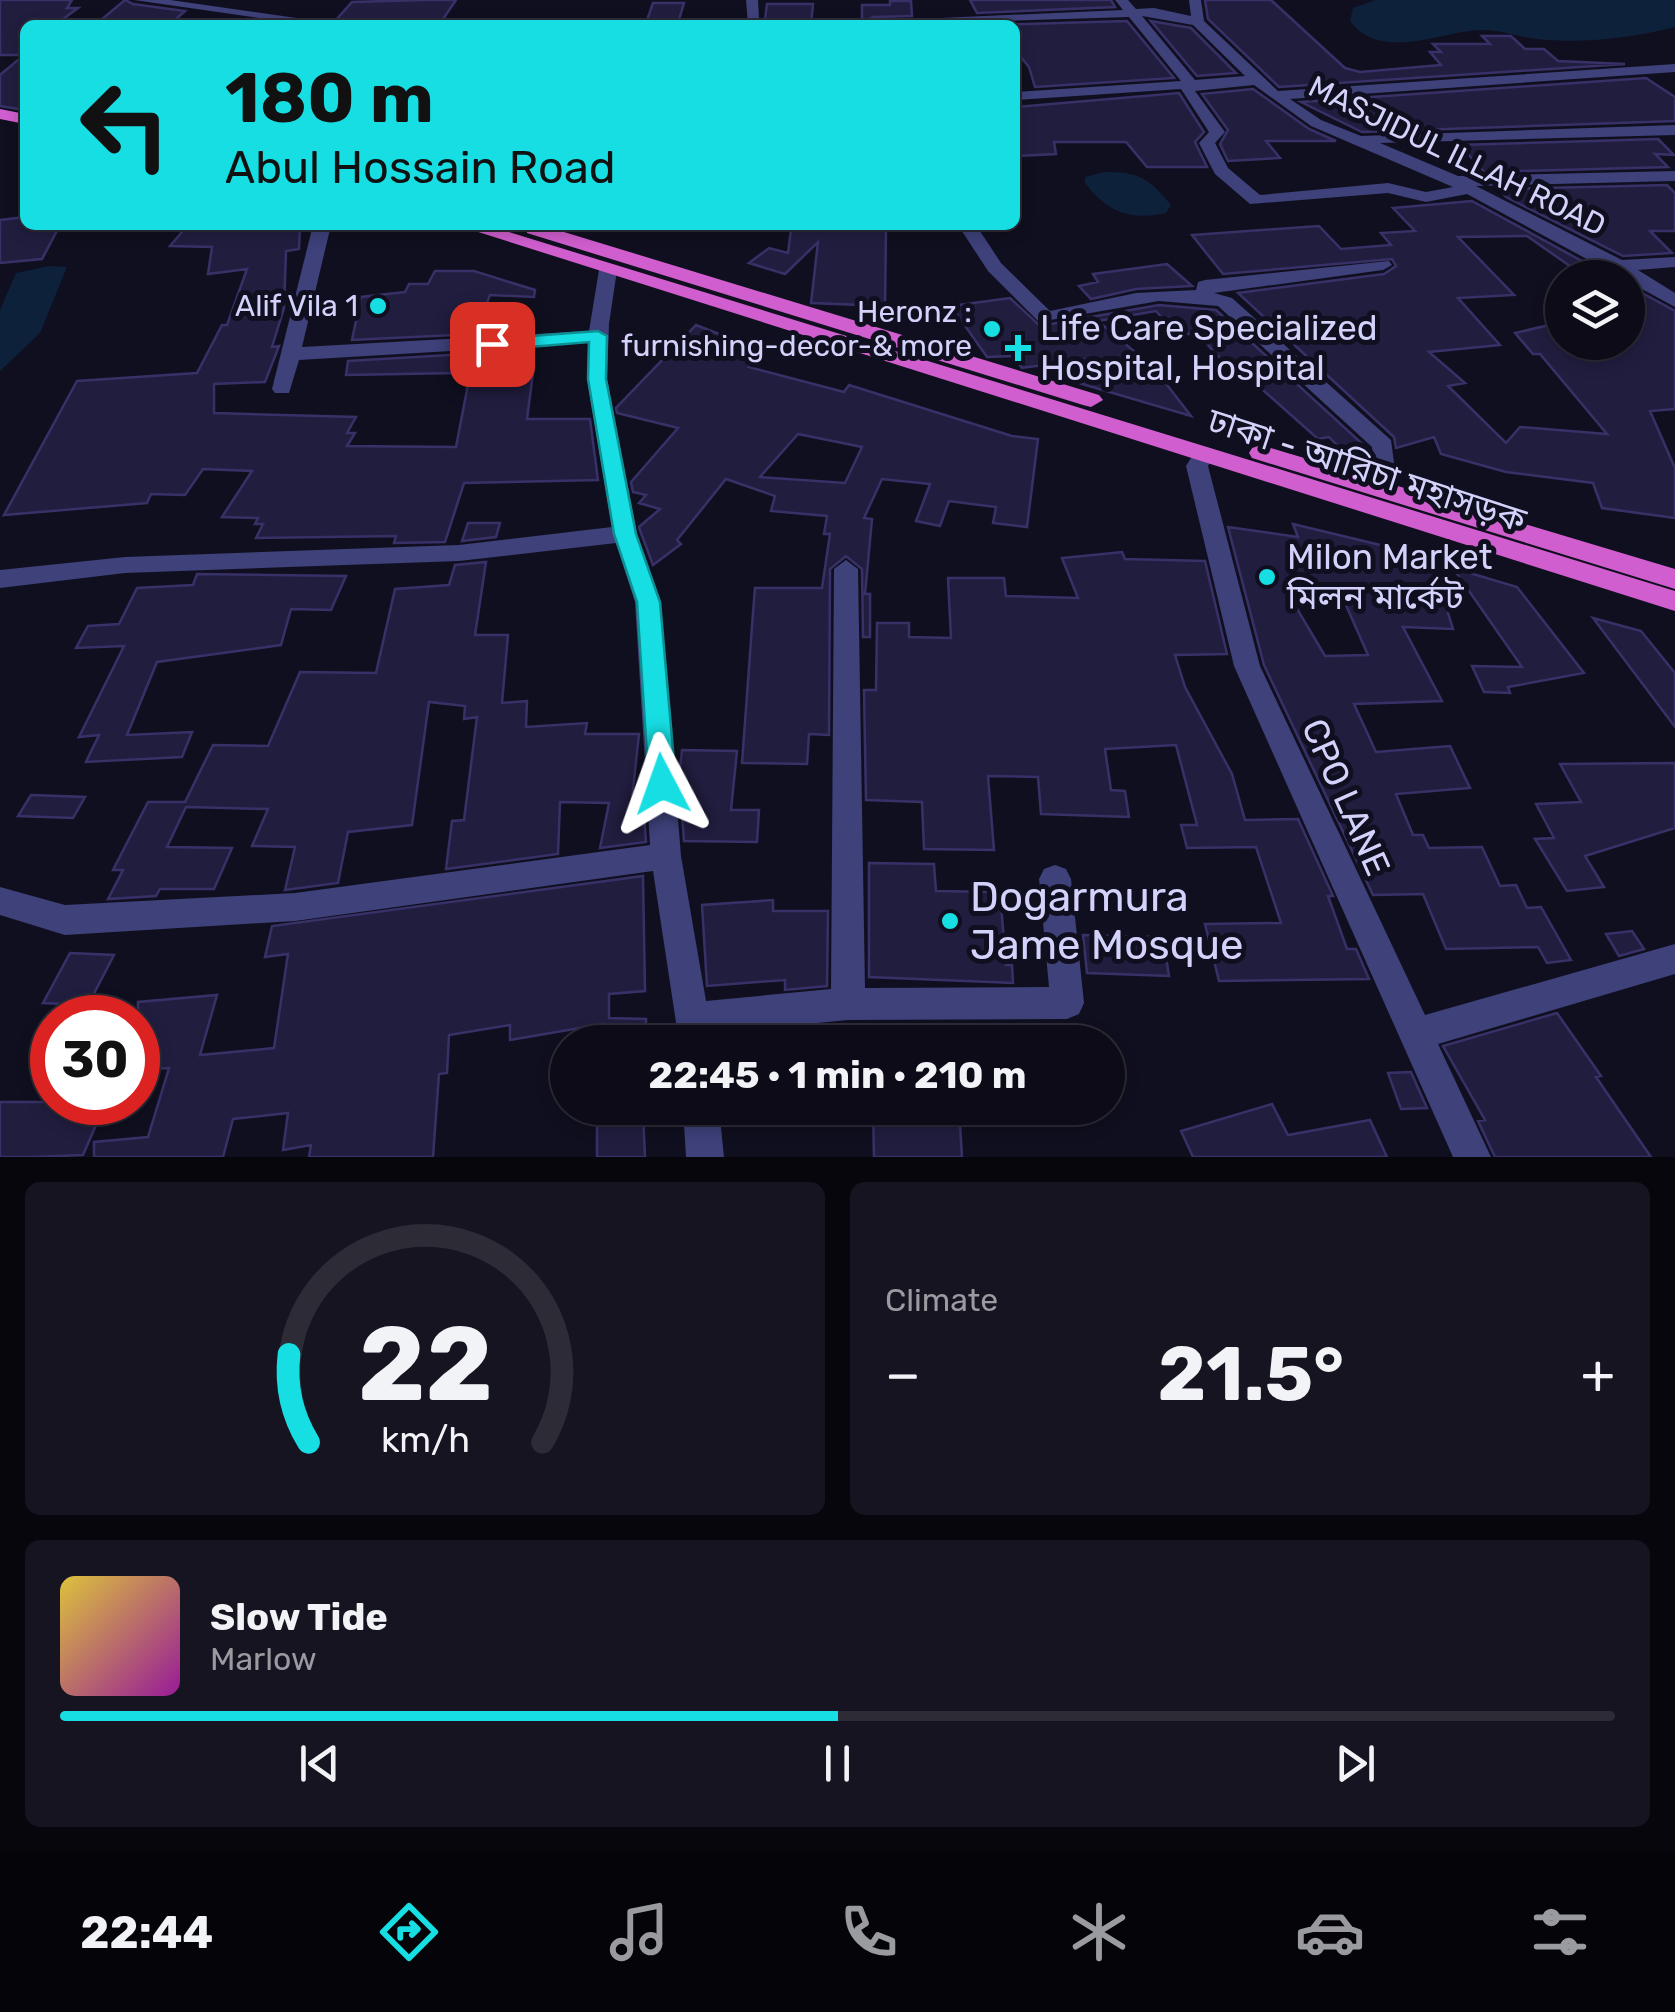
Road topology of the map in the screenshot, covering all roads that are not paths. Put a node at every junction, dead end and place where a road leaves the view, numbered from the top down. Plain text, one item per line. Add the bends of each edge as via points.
1 (140, 0) edge
2 (1195, 0) edge
3 (183, 3) edge
4 (1126, 6) edge
5 (304, 20) edge
6 (918, 20) edge
7 (1198, 22) junction
8 (1675, 68) edge
9 (1258, 80) junction
10 (1188, 85) junction
11 (1020, 96) edge
12 (1275, 96) junction
13 (1675, 130) edge
14 (1357, 140) junction
15 (1675, 176) edge
16 (1460, 185) junction
17 (321, 230) edge
18 (482, 230) edge
19 (534, 230) edge
20 (970, 230) edge
21 (1606, 260) edge
22 (1675, 262) edge
23 (1645, 264) edge
24 (1383, 265) dead end
25 (608, 270) junction
26 (1645, 283) edge
27 (1217, 294) junction
28 (1675, 301) edge
29 (598, 336) junction
30 (292, 354) junction
31 (282, 388) dead end
32 (1204, 454) junction
33 (1386, 492) junction
34 (625, 534) junction
35 (846, 569) dead end
36 (0, 579) edge
37 (1675, 579) edge
38 (1675, 601) edge
39 (666, 856) junction
40 (1055, 879) dead end
41 (0, 901) edge
42 (1675, 960) edge
43 (848, 1004) junction
44 (695, 1025) edge
45 (725, 1025) edge
46 (1417, 1034) junction
47 (702, 1125) edge
48 (704, 1157) edge
49 (1472, 1157) edge

1 - 3 street
2 - 7 street
3 - 5 street
4 - 6 street
4 - 7 street
4 - 10 street via 1188,76
7 - 9 street, MASJIDUL ILLAH ROAD
8 - 12 street
9 - 10 street
9 - 12 street, MASJIDUL ILLAH ROAD
10 - 11 street
10 - 16 street via 1217,132 1207,143 1221,171 1256,200 1388,188 1426,197
12 - 14 street, MASJIDUL ILLAH ROAD
13 - 14 street
14 - 16 street, MASJIDUL ILLAH ROAD
15 - 16 street
16 - 21 street, MASJIDUL ILLAH ROAD
17 - 30 street
18 - 25 highway, ঢাকা - আরিচা মহাসড়ক
19 - 33 highway, ঢাকা - আরিচা মহাসড়ক
20 - 27 street via 994,266 1046,318 1179,294
22 - 23 street
24 - 27 street via 1270,275
25 - 29 street
25 - 32 highway, ঢাকা - আরিচা মহাসড়ক
26 - 28 street, MASJIDUL ILLAH ROAD
27 - 33 street via 1383,445
29 - 30 street
29 - 34 street via 597,379
30 - 31 street
32 - 38 highway, ঢাকা - আরিচা মহাসড়ক
32 - 46 street, CPO LANE via 1198,466 1205,502 1247,666
33 - 37 highway, ঢাকা - আরিচা মহাসড়ক
34 - 36 street via 459,552 126,564
34 - 39 street via 648,602
35 - 43 street
39 - 41 street via 295,908 65,920
39 - 44 street
40 - 43 street via 1068,1003
42 - 46 street
43 - 45 street
46 - 49 street, CPO LANE
47 - 48 street

